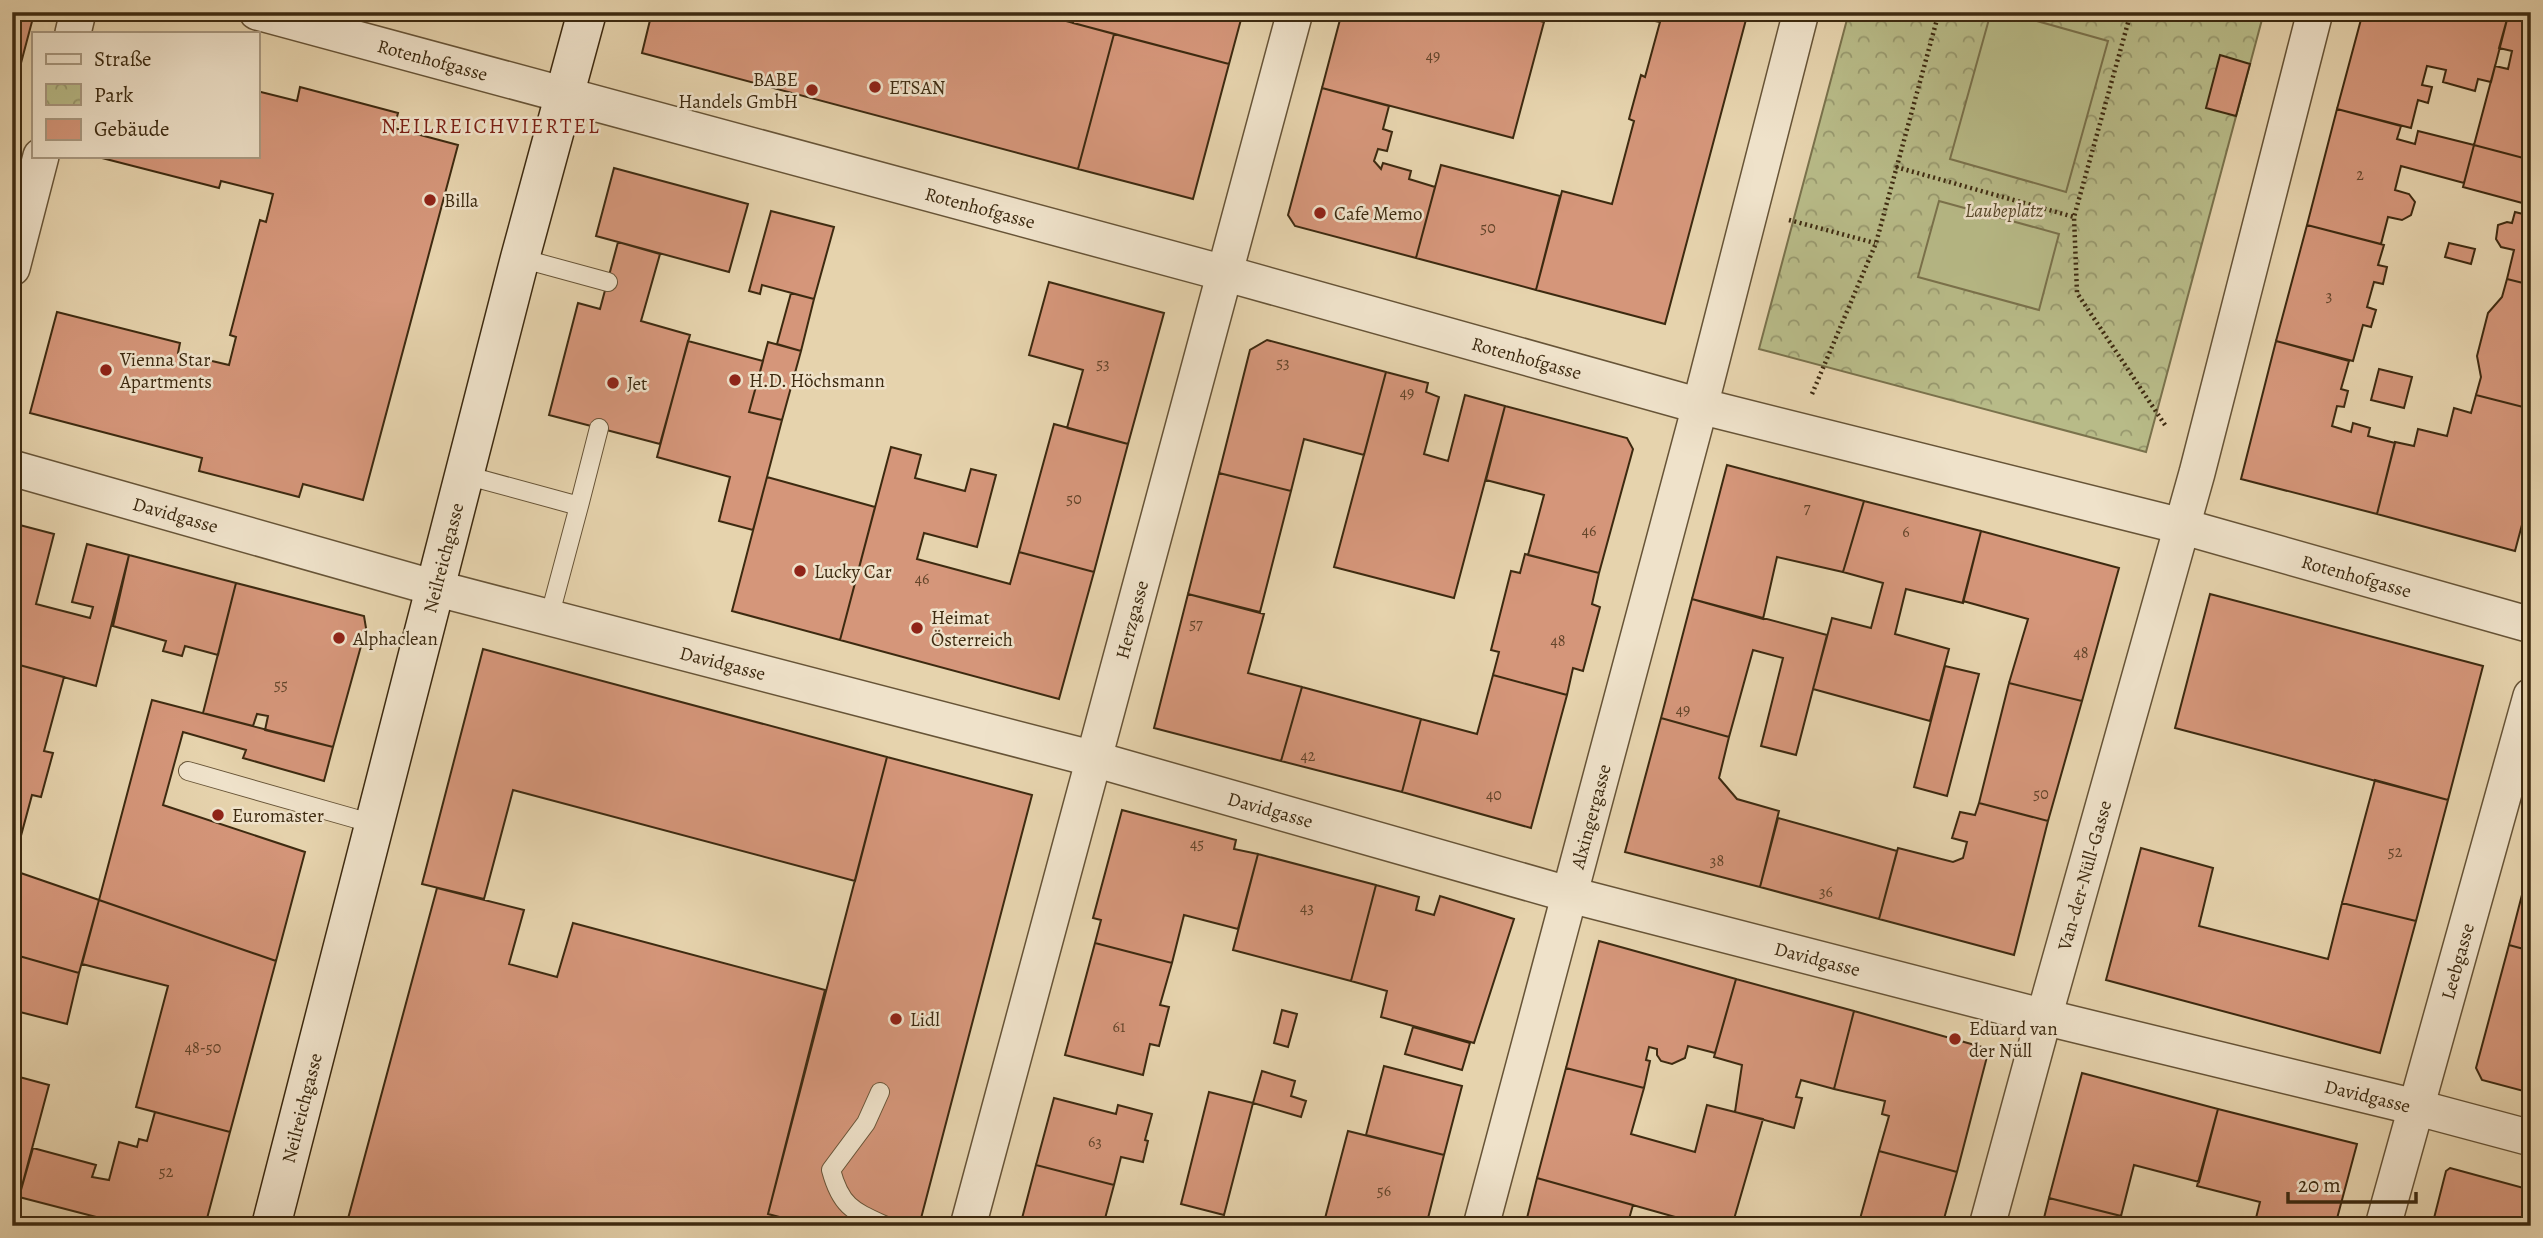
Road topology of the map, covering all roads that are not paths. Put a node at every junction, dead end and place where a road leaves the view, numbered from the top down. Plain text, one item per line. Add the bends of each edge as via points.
1 (78, 12) edge
2 (257, 12) edge
3 (587, 12) edge
4 (1294, 12) edge
5 (1801, 12) edge
6 (2315, 12) edge
7 (73, 32) edge
8 (565, 94) junction
9 (40, 158) edge
10 (520, 258) junction
11 (12, 268) edge
12 (1224, 273) junction
13 (608, 282) dead end
14 (1700, 406) junction
15 (599, 428) dead end
16 (12, 468) edge
17 (464, 475) junction
18 (579, 506) junction
19 (2181, 526) junction
20 (435, 588) junction
21 (549, 618) junction
22 (2531, 625) edge
23 (2531, 696) edge
24 (1094, 759) junction
25 (188, 771) dead end
26 (374, 824) junction
27 (1571, 895) junction
28 (2044, 1017) junction
29 (880, 1092) dead end
30 (2415, 1107) junction
31 (2531, 1138) edge
32 (271, 1226) edge
33 (886, 1226) edge
34 (968, 1226) edge
35 (1481, 1226) edge
36 (1987, 1226) edge
37 (2383, 1226) edge

1 - 7 street
2 - 8 street, Rotenhofgasse
3 - 8 street, Neilreichgasse
4 - 12 street, Herzgasse
5 - 14 street
6 - 19 street
8 - 10 street, Neilreichgasse
8 - 12 street, Rotenhofgasse
9 - 11 street
10 - 13 lane
10 - 17 street, Neilreichgasse
12 - 14 street, Rotenhofgasse
12 - 24 street, Herzgasse
14 - 19 street
14 - 27 street, Alxingergasse
15 - 18 lane
16 - 20 street, Davidgasse
17 - 18 lane
17 - 20 street, Neilreichgasse
18 - 21 lane
19 - 22 street, Rotenhofgasse
19 - 28 street, Van-der-Nüll-Gasse
20 - 21 street, Davidgasse
20 - 26 street, Neilreichgasse
21 - 24 street, Davidgasse
23 - 30 street, Leebgasse
24 - 27 street, Davidgasse
24 - 34 street, Herzgasse
25 - 26 lane
26 - 32 street, Neilreichgasse
27 - 28 street, Davidgasse
27 - 35 street, Alxingergasse
28 - 30 street, Davidgasse
28 - 36 street, Van-der-Nüll-Gasse
29 - 33 lane via 866,1123 831,1170 836,1189 852,1210
30 - 31 street, Davidgasse
30 - 37 street, Leebgasse

